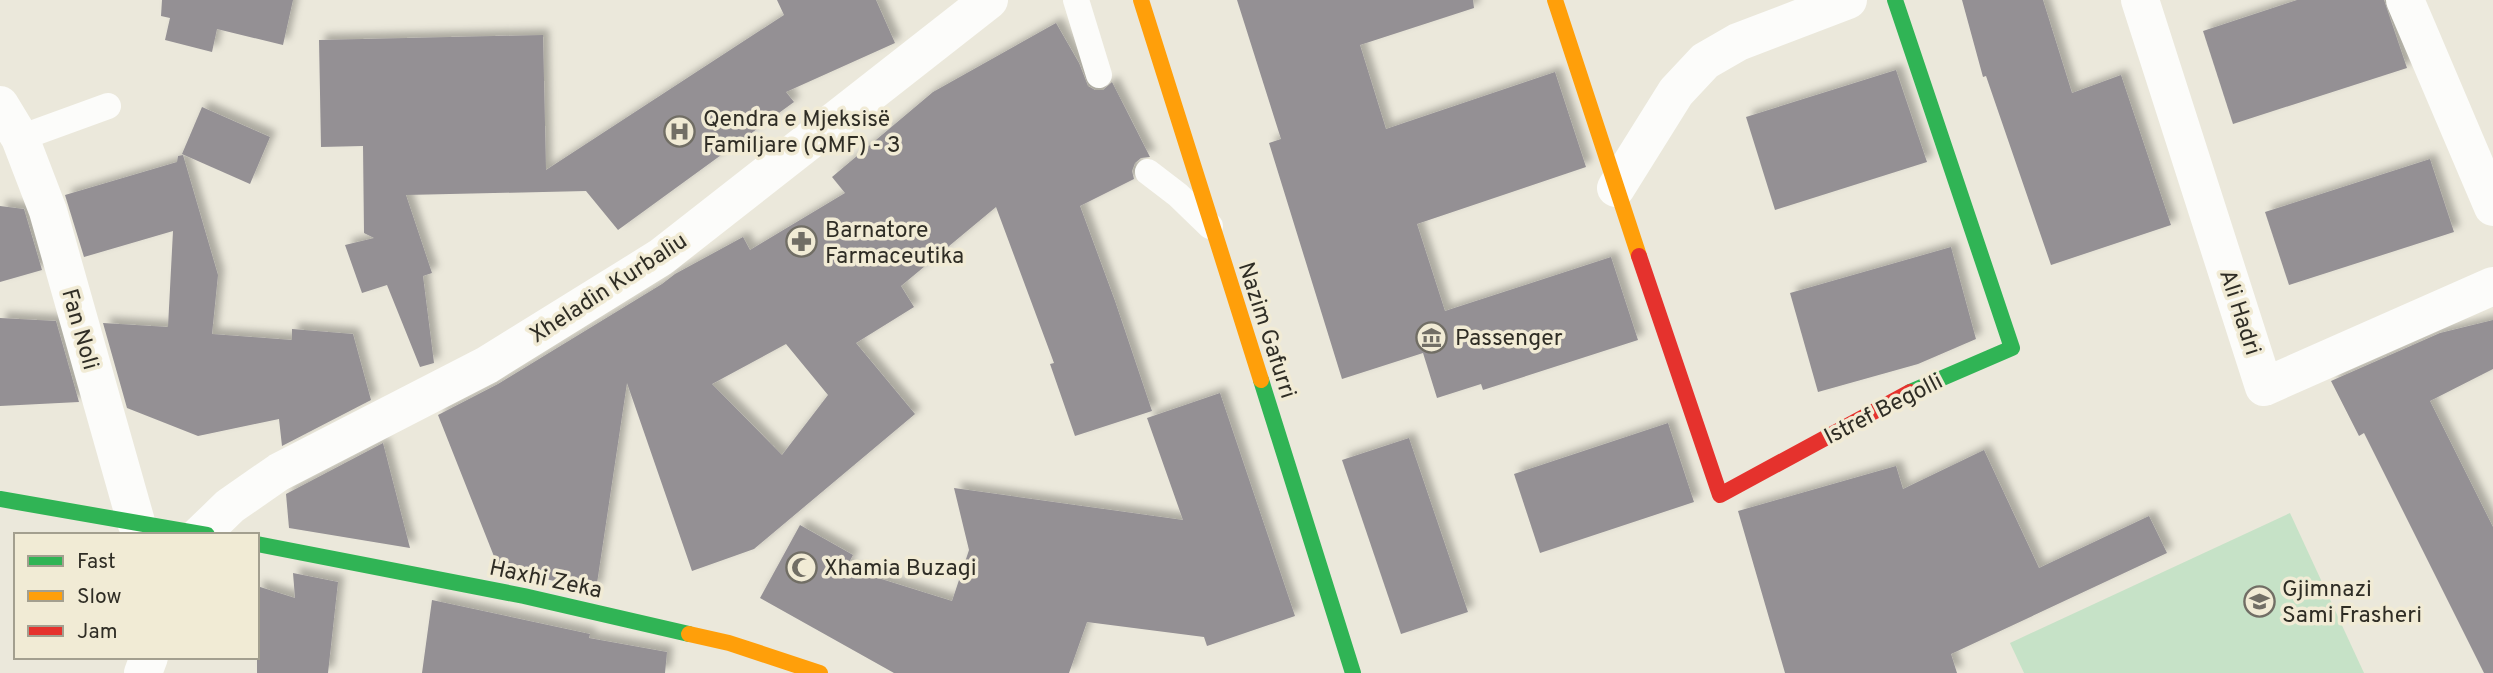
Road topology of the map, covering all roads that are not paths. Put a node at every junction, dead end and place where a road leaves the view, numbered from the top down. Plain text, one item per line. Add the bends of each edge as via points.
1 (989, 0) edge
2 (1076, 0) edge
3 (1141, 0) edge
4 (1555, 0) edge
5 (1848, 0) edge
6 (1895, 0) edge
7 (2140, 0) edge
8 (2405, 0) edge
9 (1099, 75) dead end
10 (0, 105) edge
11 (107, 106) dead end
12 (20, 138) junction
13 (1148, 172) dead end
14 (1616, 188) junction
15 (2493, 207) edge
16 (1211, 227) junction
17 (2493, 286) edge
18 (0, 499) edge
19 (136, 522) junction
20 (196, 533) edge
21 (203, 533) edge
22 (259, 544) edge
23 (820, 673) edge
24 (1353, 673) edge

1 - 21 street, Xheladin Kurbaliu via 661,257 487,365 279,472 229,506
2 - 9 lane
3 - 16 street, Nazim Gafurri
4 - 14 street, Istref Begolli
5 - 14 street via 1738,43 1705,61 1676,92
6 - 14 street, Istref Begolli via 2012,348 1915,389 1720,495
7 - 17 street, Ali Hadri via 2264,387
8 - 15 street
10 - 12 street, Fan Noli
11 - 12 lane
12 - 19 street, Fan Noli via 48,211
13 - 16 lane
16 - 24 street, Nazim Gafurri
18 - 19 street
19 - 20 street
22 - 23 street, Haxhi Zeka via 524,596 729,643

